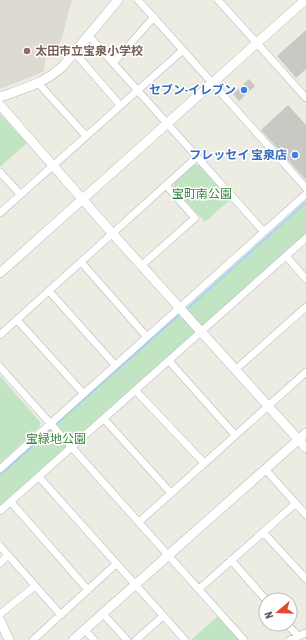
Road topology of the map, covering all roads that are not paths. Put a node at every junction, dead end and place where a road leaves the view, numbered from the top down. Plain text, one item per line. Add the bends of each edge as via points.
1 (118, 0) edge
2 (138, 0) edge
3 (218, 0) edge
4 (305, 2) edge
5 (154, 17) junction
6 (88, 36) junction
7 (257, 43) junction
8 (183, 50) junction
9 (75, 52) junction
10 (113, 63) junction
11 (38, 83) junction
12 (212, 83) junction
13 (137, 90) junction
14 (0, 97) edge
15 (306, 98) edge
16 (0, 105) edge
17 (120, 105) junction
18 (167, 123) junction
19 (86, 136) junction
20 (197, 157) junction
21 (53, 166) junction
22 (0, 172) edge
23 (166, 185) junction
24 (306, 188) edge
25 (20, 194) junction
26 (306, 194) edge
27 (82, 199) junction
28 (0, 213) edge
29 (264, 232) junction
30 (112, 233) junction
31 (306, 238) edge
32 (286, 256) junction
33 (81, 262) junction
34 (142, 266) junction
35 (0, 274) edge
36 (306, 279) edge
37 (48, 291) junction
38 (180, 307) junction
39 (306, 307) edge
40 (17, 320) junction
41 (202, 332) junction
42 (0, 335) edge
43 (147, 337) junction
44 (169, 361) junction
45 (115, 365) junction
46 (0, 367) edge
47 (235, 370) junction
48 (306, 372) edge
49 (136, 391) junction
50 (83, 393) junction
51 (268, 406) junction
52 (104, 419) junction
53 (50, 423) junction
54 (306, 433) edge
55 (235, 435) junction
56 (298, 440) junction
57 (72, 448) junction
58 (306, 448) edge
59 (204, 463) junction
60 (0, 469) edge
61 (265, 469) junction
62 (39, 477) junction
63 (171, 493) junction
64 (11, 502) junction
65 (296, 503) junction
66 (0, 511) edge
67 (306, 514) edge
68 (139, 522) junction
69 (263, 532) junction
70 (0, 546) edge
71 (8, 555) junction
72 (168, 555) junction
73 (231, 560) junction
74 (0, 563) edge
75 (116, 564) junction
76 (306, 578) edge
77 (135, 585) junction
78 (35, 586) junction
79 (198, 589) junction
80 (88, 590) junction
81 (259, 592) edge
82 (0, 614) edge
83 (103, 614) junction
84 (61, 615) junction
85 (164, 616) junction
86 (0, 620) edge
87 (85, 630) junction
88 (294, 632) edge
89 (306, 633) edge
90 (298, 636) junction
91 (9, 640) edge
92 (33, 640) edge
93 (73, 640) edge
94 (94, 640) edge
95 (127, 640) edge
96 (136, 640) edge
97 (185, 640) edge
98 (244, 640) edge
99 (290, 640) edge

1 - 6 street
2 - 5 street
3 - 7 street
4 - 7 street
5 - 8 street
5 - 10 street
6 - 9 street
6 - 10 street
7 - 12 street
7 - 15 street
8 - 12 street
8 - 13 street
9 - 11 street via 54,74
9 - 17 street
10 - 13 street
11 - 14 street
11 - 19 street
12 - 18 street
12 - 24 street
13 - 17 street
13 - 18 street
16 - 21 street
17 - 19 street
18 - 20 street
18 - 27 street
19 - 21 street
20 - 23 street
20 - 29 street
21 - 25 street
21 - 27 street
22 - 25 street
23 - 30 street
23 - 34 street via 195,218
25 - 28 street
26 - 29 street
27 - 30 street
27 - 35 street
29 - 38 street
30 - 33 street
30 - 34 street
31 - 32 street
32 - 36 street
32 - 41 street
33 - 37 street
33 - 43 street
34 - 38 street
37 - 40 street
37 - 45 street
38 - 41 street
38 - 43 street
39 - 47 street
40 - 42 street
40 - 50 street
41 - 44 street
41 - 47 street
43 - 45 street
44 - 49 street
44 - 55 street
45 - 50 street
46 - 53 street
47 - 51 street
48 - 51 street
49 - 52 street
49 - 59 street
50 - 53 street
51 - 55 street
51 - 56 street
52 - 57 street
52 - 63 street
53 - 57 street
53 - 60 street
54 - 56 street
55 - 59 street
56 - 58 street
56 - 61 street
57 - 62 street
57 - 68 street
59 - 63 street
61 - 65 street
61 - 72 street
62 - 64 street
62 - 75 street
63 - 68 street
64 - 66 street
64 - 80 street
65 - 67 street
65 - 69 street
68 - 72 street
69 - 73 street
69 - 76 street
70 - 71 street
71 - 74 street
71 - 78 street
72 - 77 street
72 - 79 street
73 - 79 street
73 - 81 street
75 - 77 street
75 - 80 street
77 - 83 street
77 - 85 street
78 - 82 street
78 - 84 street
79 - 98 street
80 - 84 street
83 - 87 street
83 - 95 street
84 - 92 street
85 - 96 street
85 - 97 street
86 - 91 street
87 - 93 street
87 - 94 street
88 - 90 street
89 - 90 street
90 - 99 street

